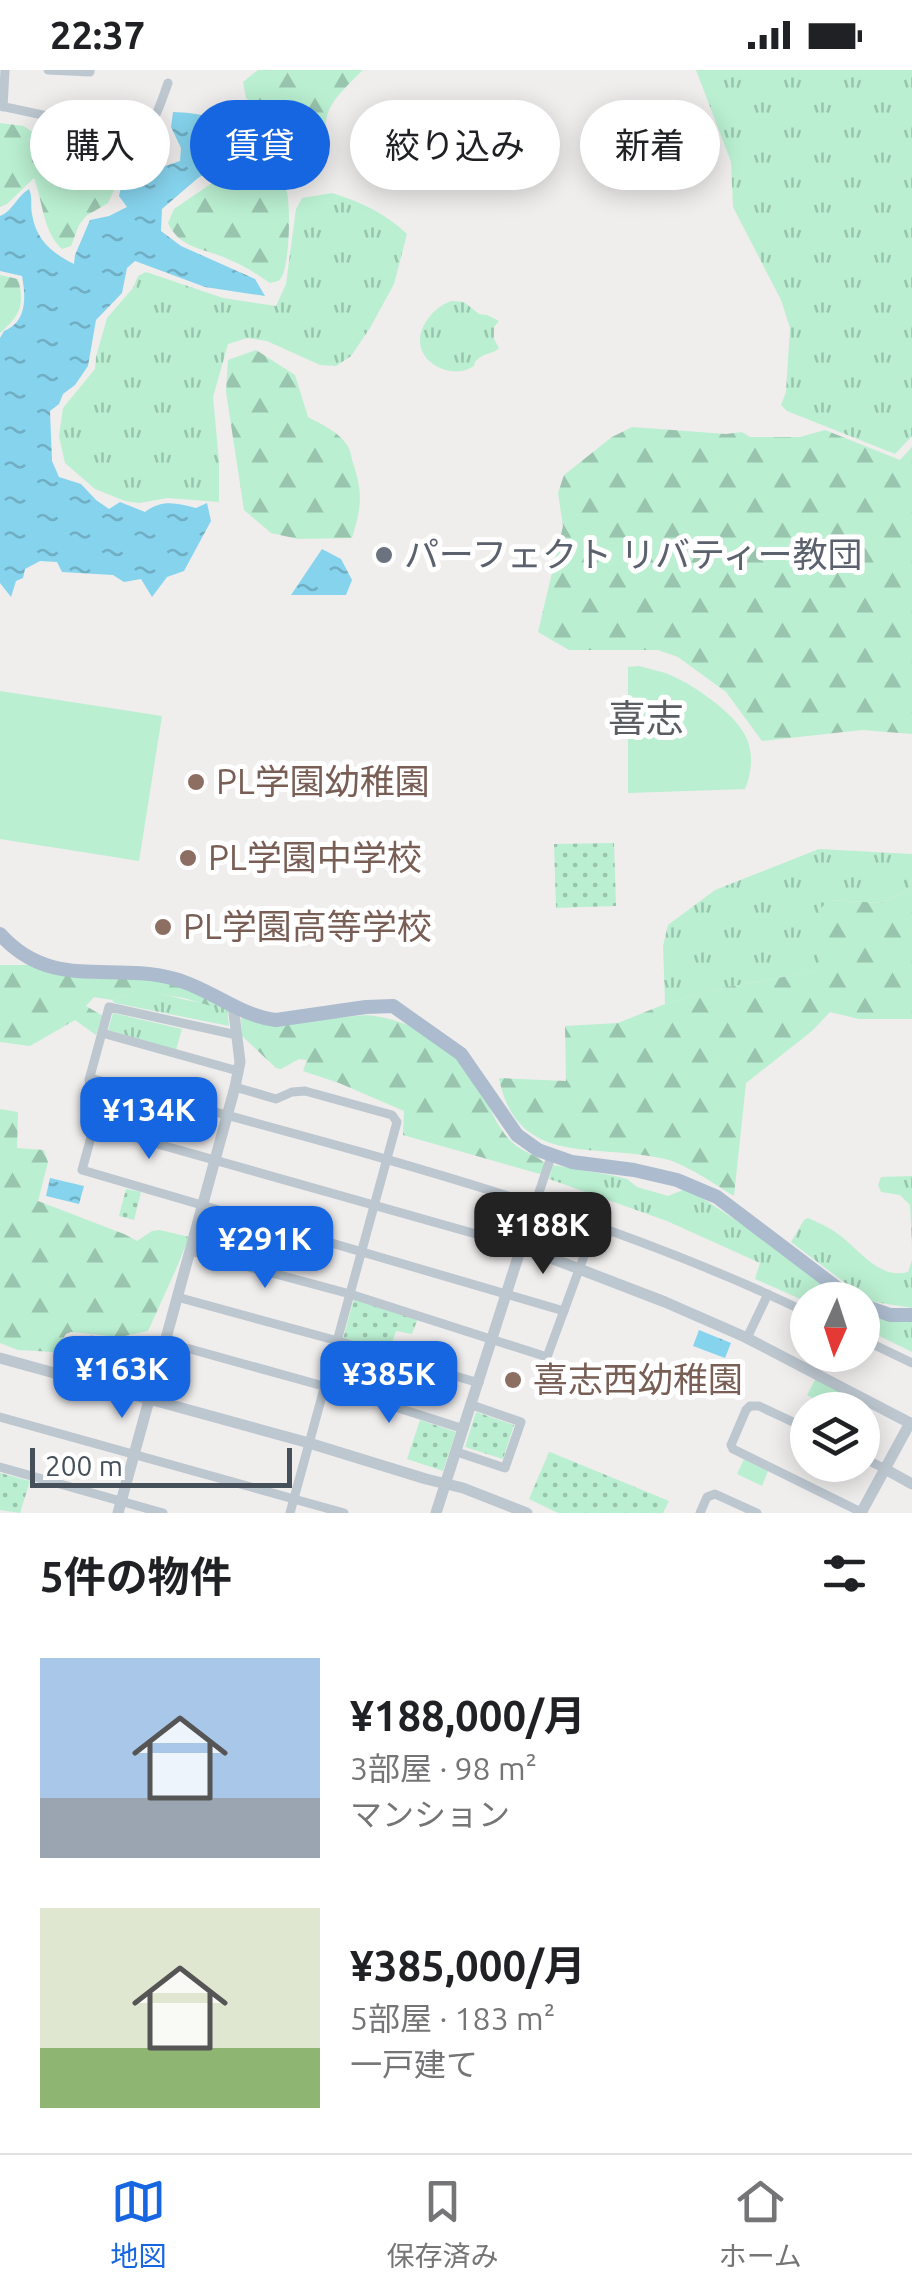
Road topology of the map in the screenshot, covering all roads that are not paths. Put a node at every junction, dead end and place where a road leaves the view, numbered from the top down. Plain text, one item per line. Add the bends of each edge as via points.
1 (6, 70) edge
2 (48, 70) edge
3 (90, 70) edge
4 (168, 83) dead end
5 (2, 106) edge
6 (0, 934) edge
7 (233, 1005) junction
8 (102, 1033) junction
9 (237, 1036) junction
10 (238, 1071) junction
11 (90, 1078) junction
12 (234, 1087) junction
13 (227, 1116) junction
14 (94, 1126) junction
15 (550, 1157) junction
16 (214, 1160) junction
17 (388, 1160) junction
18 (536, 1204) junction
19 (202, 1206) junction
20 (375, 1206) junction
21 (595, 1226) junction
22 (522, 1247) junction
23 (190, 1250) junction
24 (362, 1252) junction
25 (579, 1269) junction
26 (830, 1282) edge
27 (350, 1294) junction
28 (768, 1294) junction
29 (507, 1295) junction
30 (177, 1297) junction
31 (790, 1304) edge
32 (880, 1311) edge
33 (564, 1312) junction
34 (912, 1315) edge
35 (748, 1338) junction
36 (492, 1340) junction
37 (338, 1341) junction
38 (880, 1348) edge
39 (163, 1349) junction
40 (0, 1358) edge
41 (912, 1363) edge
42 (78, 1379) junction
43 (478, 1384) junction
44 (325, 1387) junction
45 (150, 1399) junction
46 (472, 1405) junction
47 (0, 1418) edge
48 (790, 1421) edge
49 (911, 1421) edge
50 (464, 1429) junction
51 (309, 1443) junction
52 (457, 1452) junction
53 (134, 1454) junction
54 (880, 1466) edge
55 (0, 1468) edge
56 (885, 1469) junction
57 (790, 1477) edge
58 (800, 1482) edge
59 (446, 1484) junction
60 (912, 1484) edge
61 (294, 1498) junction
62 (120, 1507) edge
63 (163, 1513) edge
64 (290, 1513) edge
65 (344, 1513) edge
66 (436, 1513) edge
67 (527, 1513) edge
68 (700, 1513) edge
69 (757, 1513) edge
70 (862, 1513) edge

1 - 5 street
2 - 3 street
4 - 5 street via 149,128 137,136
6 - 7 main road via 24,956 56,969 164,976
7 - 9 street
7 - 15 main road via 276,1020 393,1006 455,1048 517,1134
8 - 9 street via 109,1007
8 - 10 street
8 - 11 street
9 - 10 street
10 - 12 street
11 - 13 street
11 - 14 street
12 - 13 street
12 - 17 street via 276,1099 305,1091 392,1116 397,1126
13 - 16 street
13 - 17 street
14 - 16 street
14 - 19 street via 82,1170
15 - 18 street
15 - 26 main road via 653,1174 706,1192
16 - 19 street
16 - 20 street
17 - 18 street
17 - 20 street
18 - 21 street
18 - 22 street
19 - 23 street
19 - 24 street
20 - 22 street
20 - 24 street
21 - 25 street
21 - 28 street
22 - 25 street
22 - 29 street
23 - 27 street
23 - 30 street
24 - 27 street
24 - 29 street
25 - 33 street
25 - 35 street
27 - 36 street
27 - 37 street
28 - 31 street
28 - 35 street
29 - 33 street
29 - 36 street
30 - 37 street
30 - 39 street
32 - 34 main road
33 - 36 street via 547,1356
35 - 49 street
36 - 43 street
37 - 43 street
37 - 44 street
38 - 41 street
39 - 42 street via 88,1340
39 - 44 street
39 - 45 street
40 - 42 street
42 - 45 street
43 - 46 street
44 - 50 street
44 - 51 street
45 - 51 street
45 - 53 street
46 - 50 street
46 - 52 street via 521,1422 505,1468
47 - 53 street
48 - 57 street via 750,1406 731,1445
49 - 56 street
50 - 52 street
51 - 59 street
51 - 61 street
52 - 59 street
53 - 61 street
53 - 62 street
54 - 56 street
55 - 62 street
56 - 60 street
56 - 70 street
58 - 70 street
59 - 66 street
59 - 67 street
61 - 64 street
61 - 65 street
62 - 63 street
68 - 69 street via 715,1494

